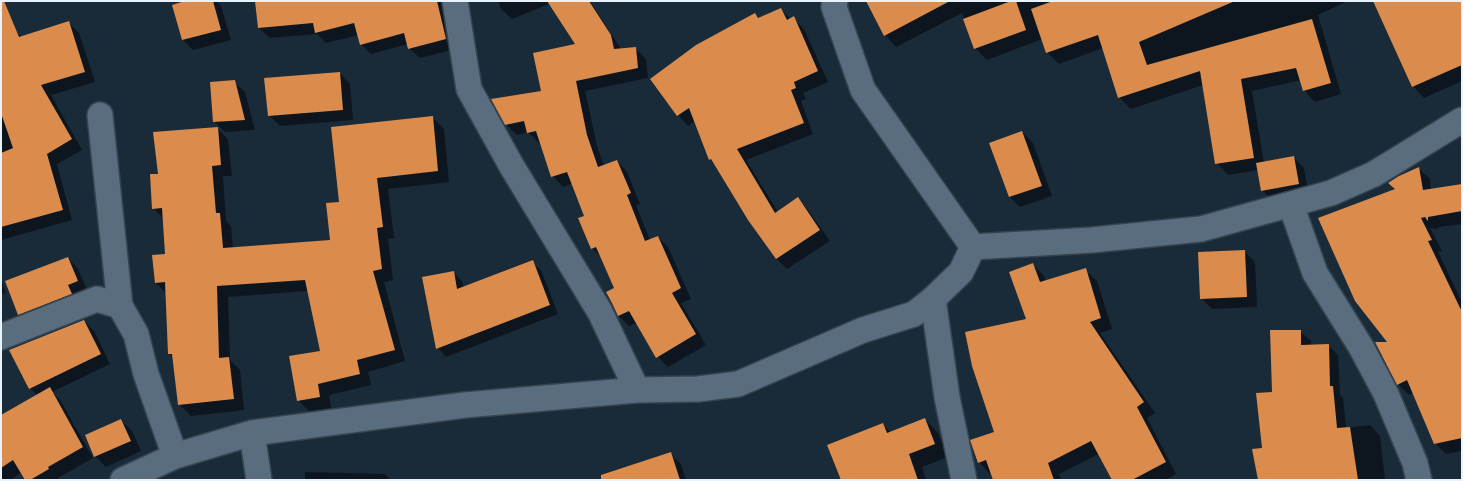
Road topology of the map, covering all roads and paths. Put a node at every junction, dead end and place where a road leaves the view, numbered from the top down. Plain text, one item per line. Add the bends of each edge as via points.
1 (455, 1) edge
2 (835, 1) edge
3 (100, 115) dead end
4 (1462, 120) edge
5 (1291, 205) junction
6 (973, 247) junction
7 (933, 299) junction
8 (120, 306) junction
9 (1, 338) edge
10 (637, 390) junction
11 (252, 433) junction
12 (175, 456) junction
13 (123, 480) edge
14 (259, 480) edge
15 (964, 480) edge
16 (1418, 480) edge

1 - 10 street via 469,89 600,312
2 - 6 street via 834,7 863,90
3 - 8 street
4 - 5 street via 1374,174
5 - 6 street via 1201,229
5 - 16 street via 1315,273 1386,394 1415,463
6 - 7 street via 961,272
7 - 10 street via 914,314 863,330 738,384 698,389
7 - 15 street via 947,397
8 - 9 street via 97,299
8 - 12 street via 136,334 146,374
10 - 11 street via 465,405
11 - 12 street
11 - 14 street
12 - 13 street

